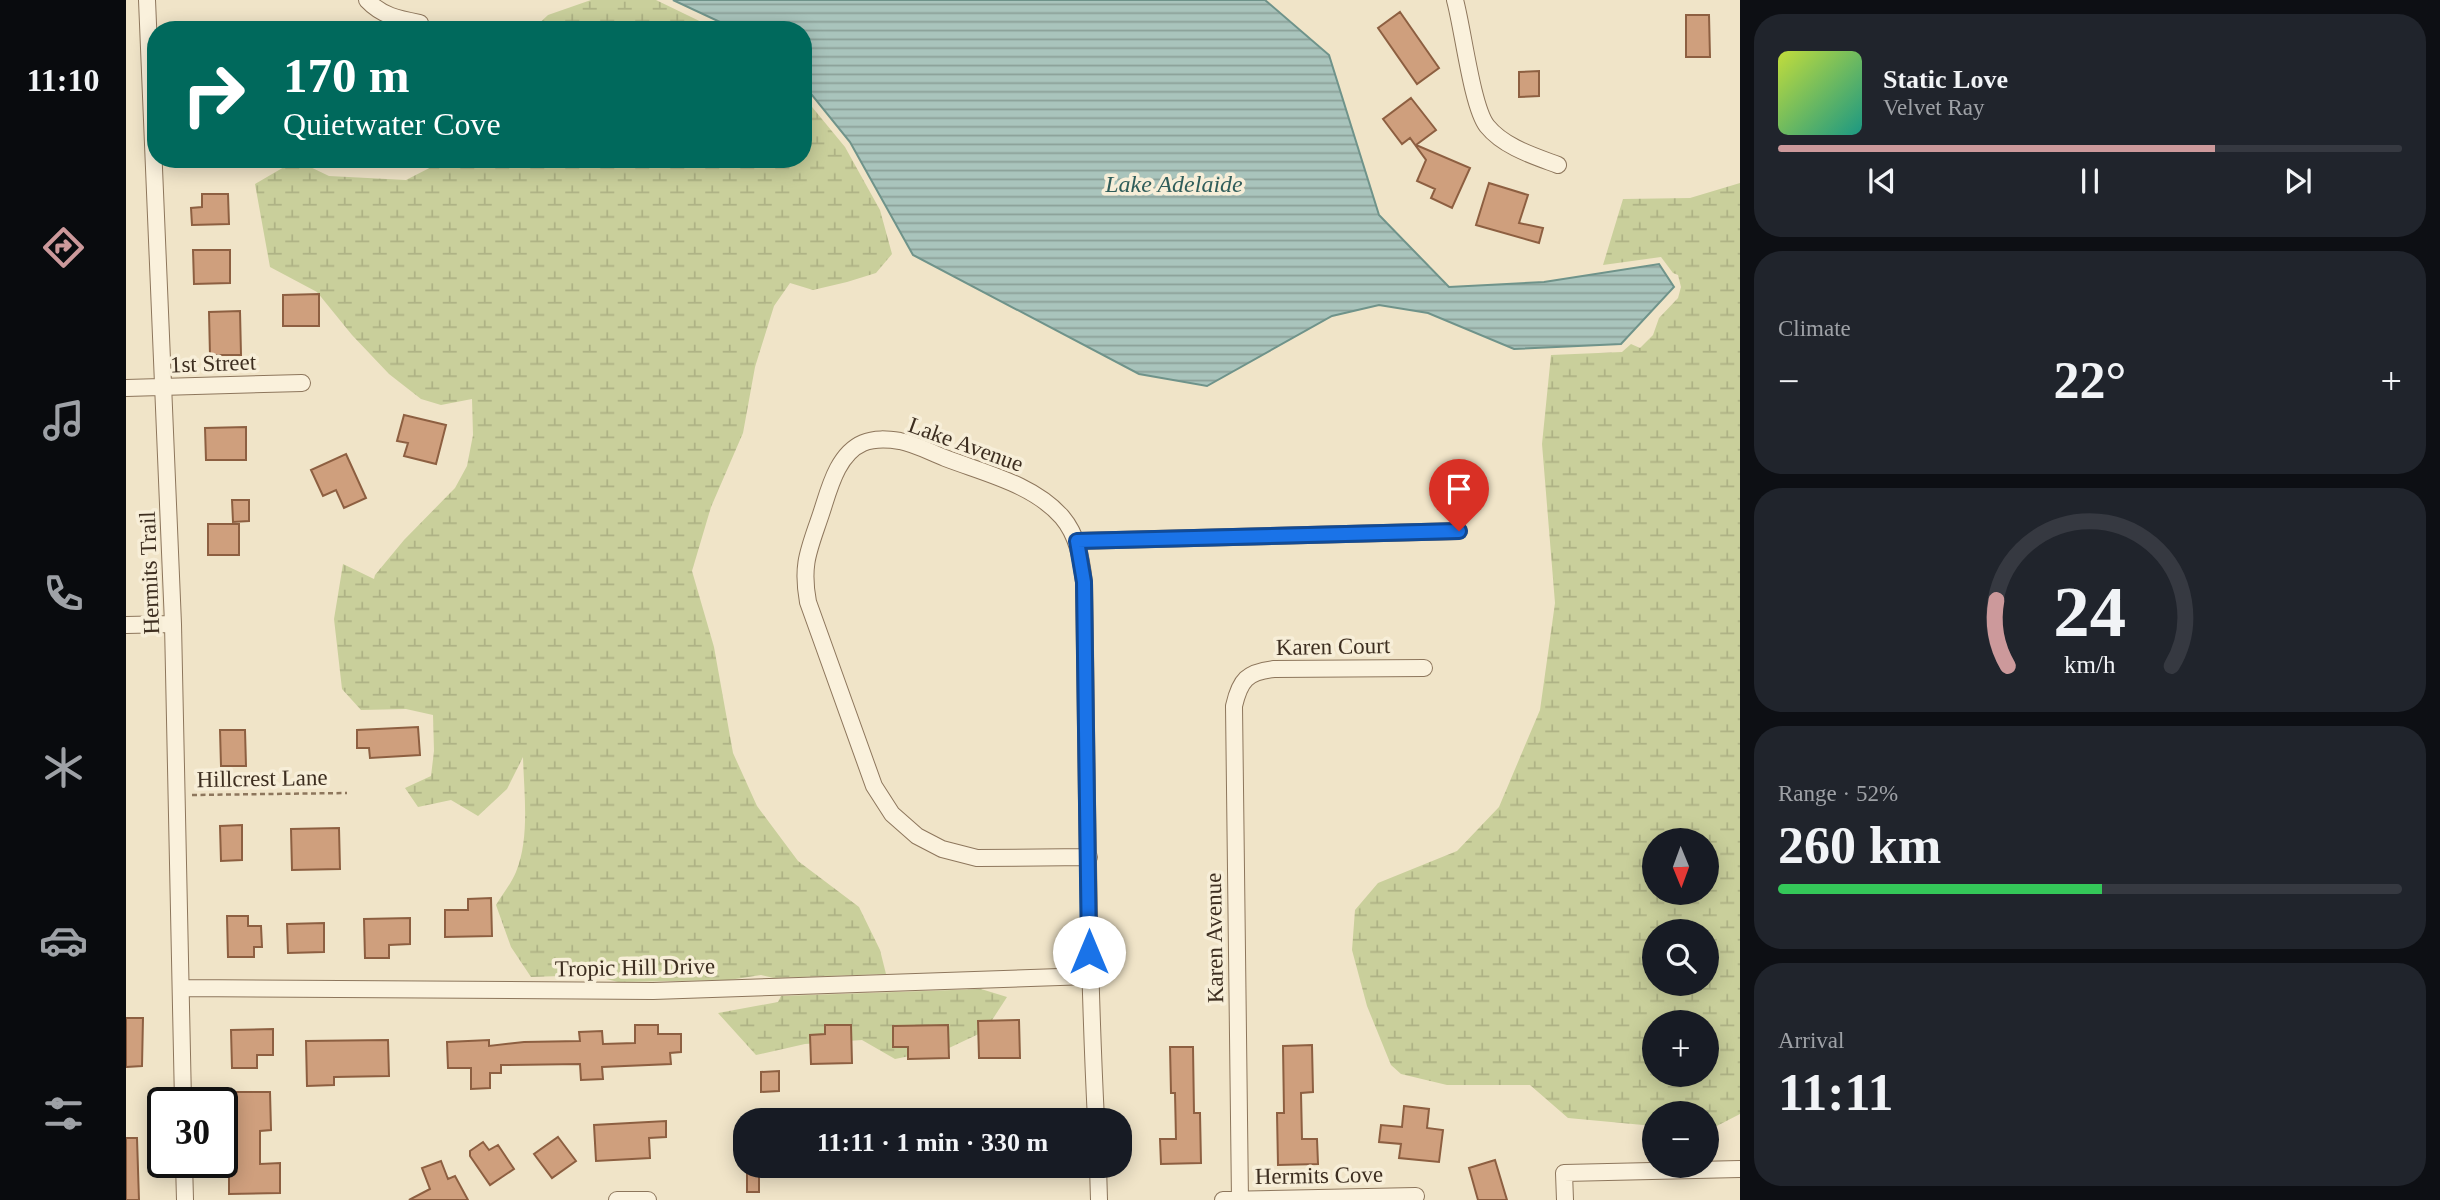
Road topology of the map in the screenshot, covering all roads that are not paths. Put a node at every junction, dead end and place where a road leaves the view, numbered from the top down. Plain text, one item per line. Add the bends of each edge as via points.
1 (147, 0) edge
2 (367, 0) edge
3 (1455, 0) edge
4 (148, 21) edge
5 (408, 21) edge
6 (1558, 165) dead end
7 (154, 168) edge
8 (302, 383) dead end
9 (164, 387) junction
10 (126, 388) edge
11 (1459, 531) dead end
12 (1077, 541) junction
13 (173, 624) junction
14 (126, 625) edge
15 (1424, 668) dead end
16 (1245, 679) joint
17 (1089, 857) junction
18 (1089, 976) junction
19 (181, 988) junction
20 (183, 1087) edge
21 (1095, 1108) edge
22 (1740, 1169) edge
23 (184, 1178) edge
24 (1099, 1178) edge
25 (1416, 1196) dead end
26 (185, 1200) edge
27 (617, 1200) edge
28 (648, 1200) edge
29 (1100, 1200) edge
30 (1223, 1200) edge
31 (1240, 1200) edge
32 (1565, 1200) edge

1 - 4 street, Hermits Trail
2 - 5 street via 376,9
3 - 6 street via 1479,109 1487,126 1522,151
7 - 9 street, Hermits Trail
8 - 9 street, 1st Street
9 - 10 street, 1st Street
9 - 13 street, Hermits Trail
11 - 12 street
12 - 17 street, Lake Avenue via 1084,582
12 - 17 street, Lake Avenue via 1048,503 1019,486 902,442 879,439 861,444 833,476 806,558 804,578 808,602 874,786 892,814 916,836 942,849 978,858
13 - 14 street
13 - 19 street, Hermits Trail
15 - 16 street, Karen Court via 1273,669 1256,671
16 - 31 street, Karen Avenue via 1234,706
17 - 18 street, Lake Avenue
18 - 19 street, Tropic Hill Drive via 653,992
18 - 21 street, Lake Avenue
19 - 20 street, Hermits Trail
22 - 32 street via 1564,1173
23 - 26 street
24 - 29 street
25 - 31 street, Hermits Cove
27 - 28 street
30 - 31 street, Hermits Cove

